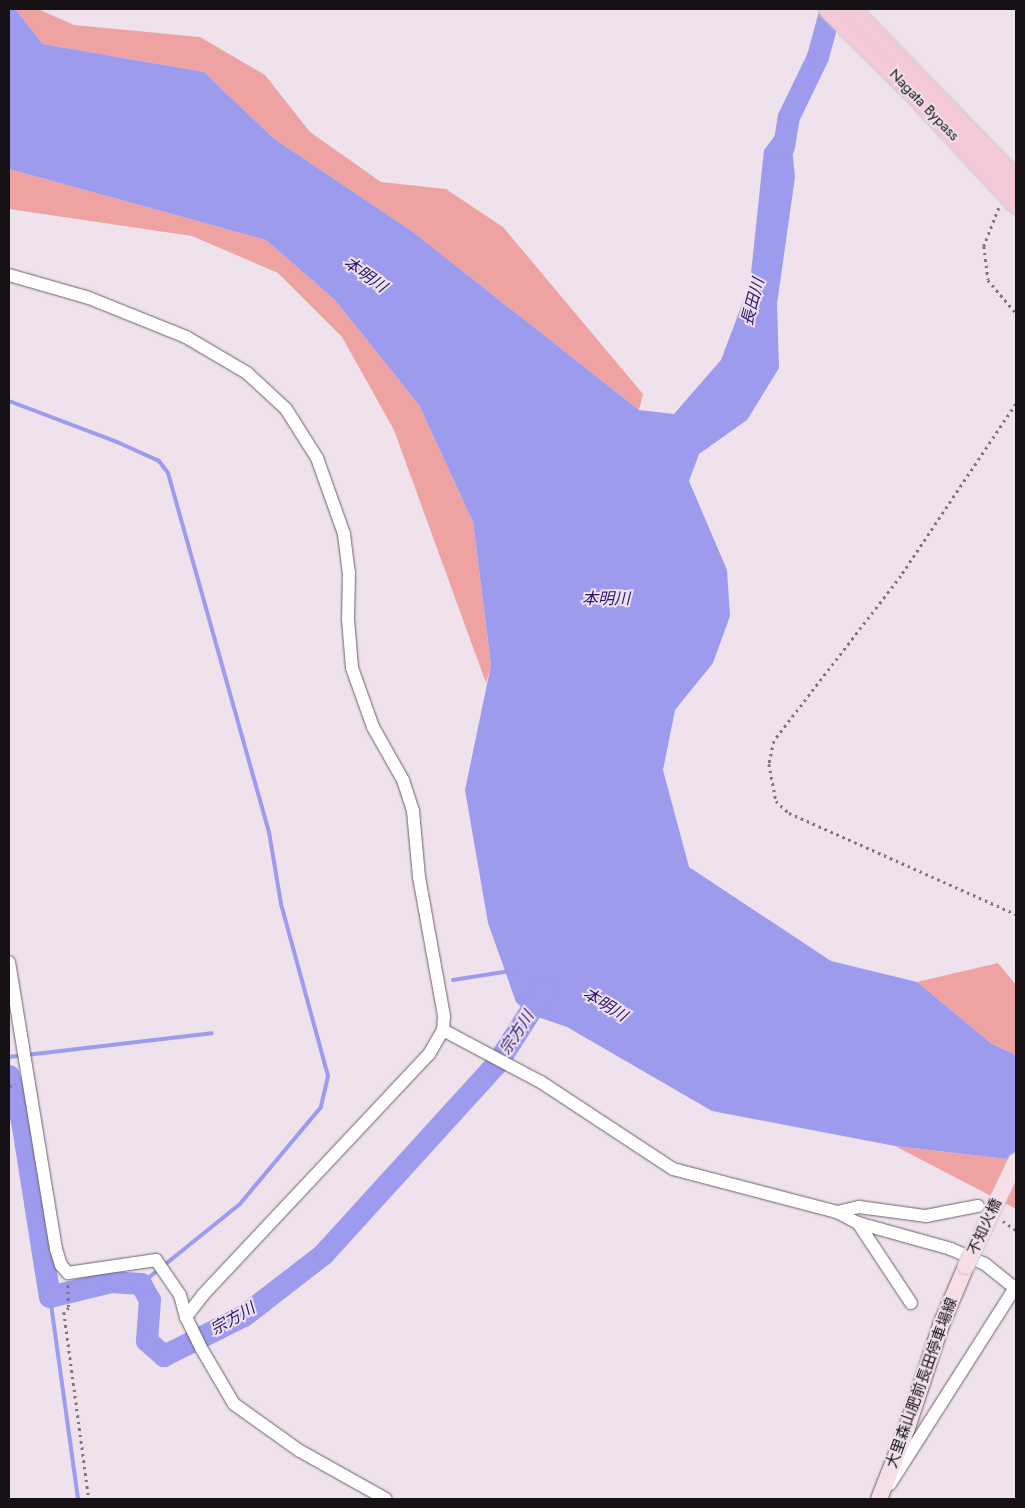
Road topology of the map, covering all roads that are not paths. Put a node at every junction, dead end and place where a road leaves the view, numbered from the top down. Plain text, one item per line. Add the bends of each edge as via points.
1 (828, 9) edge
2 (852, 9) edge
3 (1016, 180) edge
4 (1009, 203) edge
5 (9, 275) edge
6 (9, 962) edge
7 (443, 1030) junction
8 (1016, 1161) edge
9 (978, 1206) dead end
10 (837, 1212) junction
11 (858, 1223) junction
12 (966, 1266) joint
13 (1016, 1288) edge
14 (911, 1303) dead end
15 (186, 1318) junction
16 (386, 1499) edge
17 (880, 1499) edge

1 - 4 highway, Nagata Bypass, bridge via 914,94
2 - 3 highway, Nagata Bypass, bridge
5 - 7 street via 90,298 186,337 247,373 286,409 317,458 344,534 350,572 348,619 352,668 373,727 403,780 413,811 419,877 444,1016
6 - 15 street via 56,1249 68,1273 156,1260 180,1295
7 - 10 street via 541,1082 673,1168
7 - 15 street via 429,1054 229,1266
8 - 12 main road, 不知火橋, bridge
9 - 10 street via 926,1216 859,1207
10 - 11 street
11 - 13 street via 951,1249 985,1264
11 - 14 street
12 - 17 main road, 大里森山肥前長田停車場線 via 941,1325
13 - 17 street
15 - 16 street via 234,1404 300,1451

